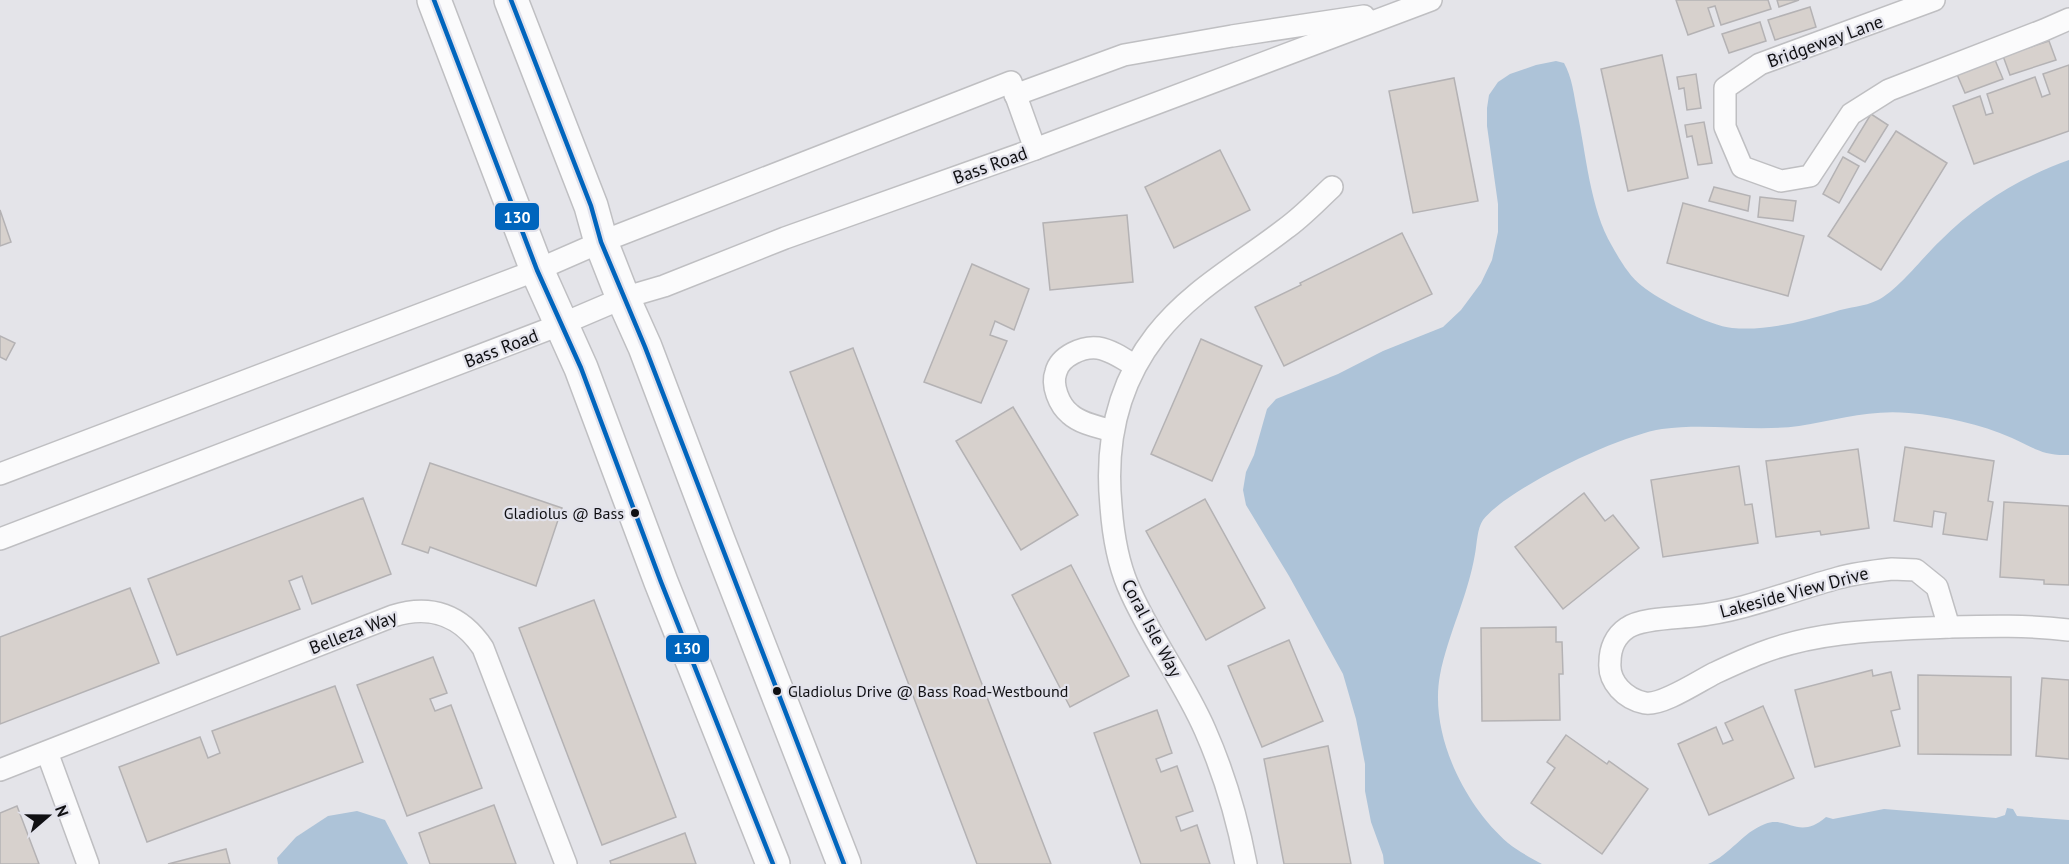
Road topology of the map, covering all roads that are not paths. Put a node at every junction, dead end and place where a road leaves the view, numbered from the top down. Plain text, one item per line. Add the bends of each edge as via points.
1 (434, 0) edge
2 (511, 0) edge
3 (1431, 0) edge
4 (1934, 0) edge
5 (1403, 10) junction
6 (2069, 19) edge
7 (1015, 95) junction
8 (1035, 149) junction
9 (1332, 186) dead end
10 (601, 242) junction
11 (537, 270) junction
12 (623, 298) junction
13 (562, 324) junction
14 (1135, 366) junction
15 (1113, 431) junction
16 (0, 474) edge
17 (0, 539) edge
18 (1949, 627) junction
19 (2069, 630) edge
20 (47, 752) junction
21 (0, 770) edge
22 (88, 864) edge
23 (566, 864) edge
24 (773, 864) edge
25 (844, 864) edge
26 (1246, 864) edge

1 - 11 main road
2 - 10 main road via 591,206
3 - 5 street
4 - 6 street, Bridgeway Lane via 1760,64 1725,88 1725,127 1742,167 1781,181 1809,176 1851,114 1888,90
5 - 7 street via 1124,55
5 - 8 street
7 - 8 street, Bass Road
7 - 10 street via 1011,82
8 - 12 street, Bass Road
9 - 14 street, Coral Isle Way via 1285,230 1194,295 1156,335
10 - 11 street
10 - 12 main road
11 - 13 main road
11 - 16 street
12 - 13 street, Bass Road
12 - 25 main road
13 - 17 street, Bass Road
13 - 24 main road
14 - 15 street, Coral Isle Way via 1119,403
14 - 15 street via 1097,348 1068,356 1056,371 1055,387 1061,405 1085,423
15 - 26 street, Coral Isle Way via 1109,486 1119,563 1225,778
18 - 18 street, Lakeside View Drive via 1867,630 1786,645 1714,673 1670,697 1646,703 1623,693 1609,673 1610,647 1627,627 1731,610 1866,572 1917,570 1937,587
18 - 19 street, Lakeside View Drive
20 - 21 street, Belleza Way
20 - 22 street
20 - 23 street, Belleza Way via 393,616 422,610 438,613 464,626 483,648

